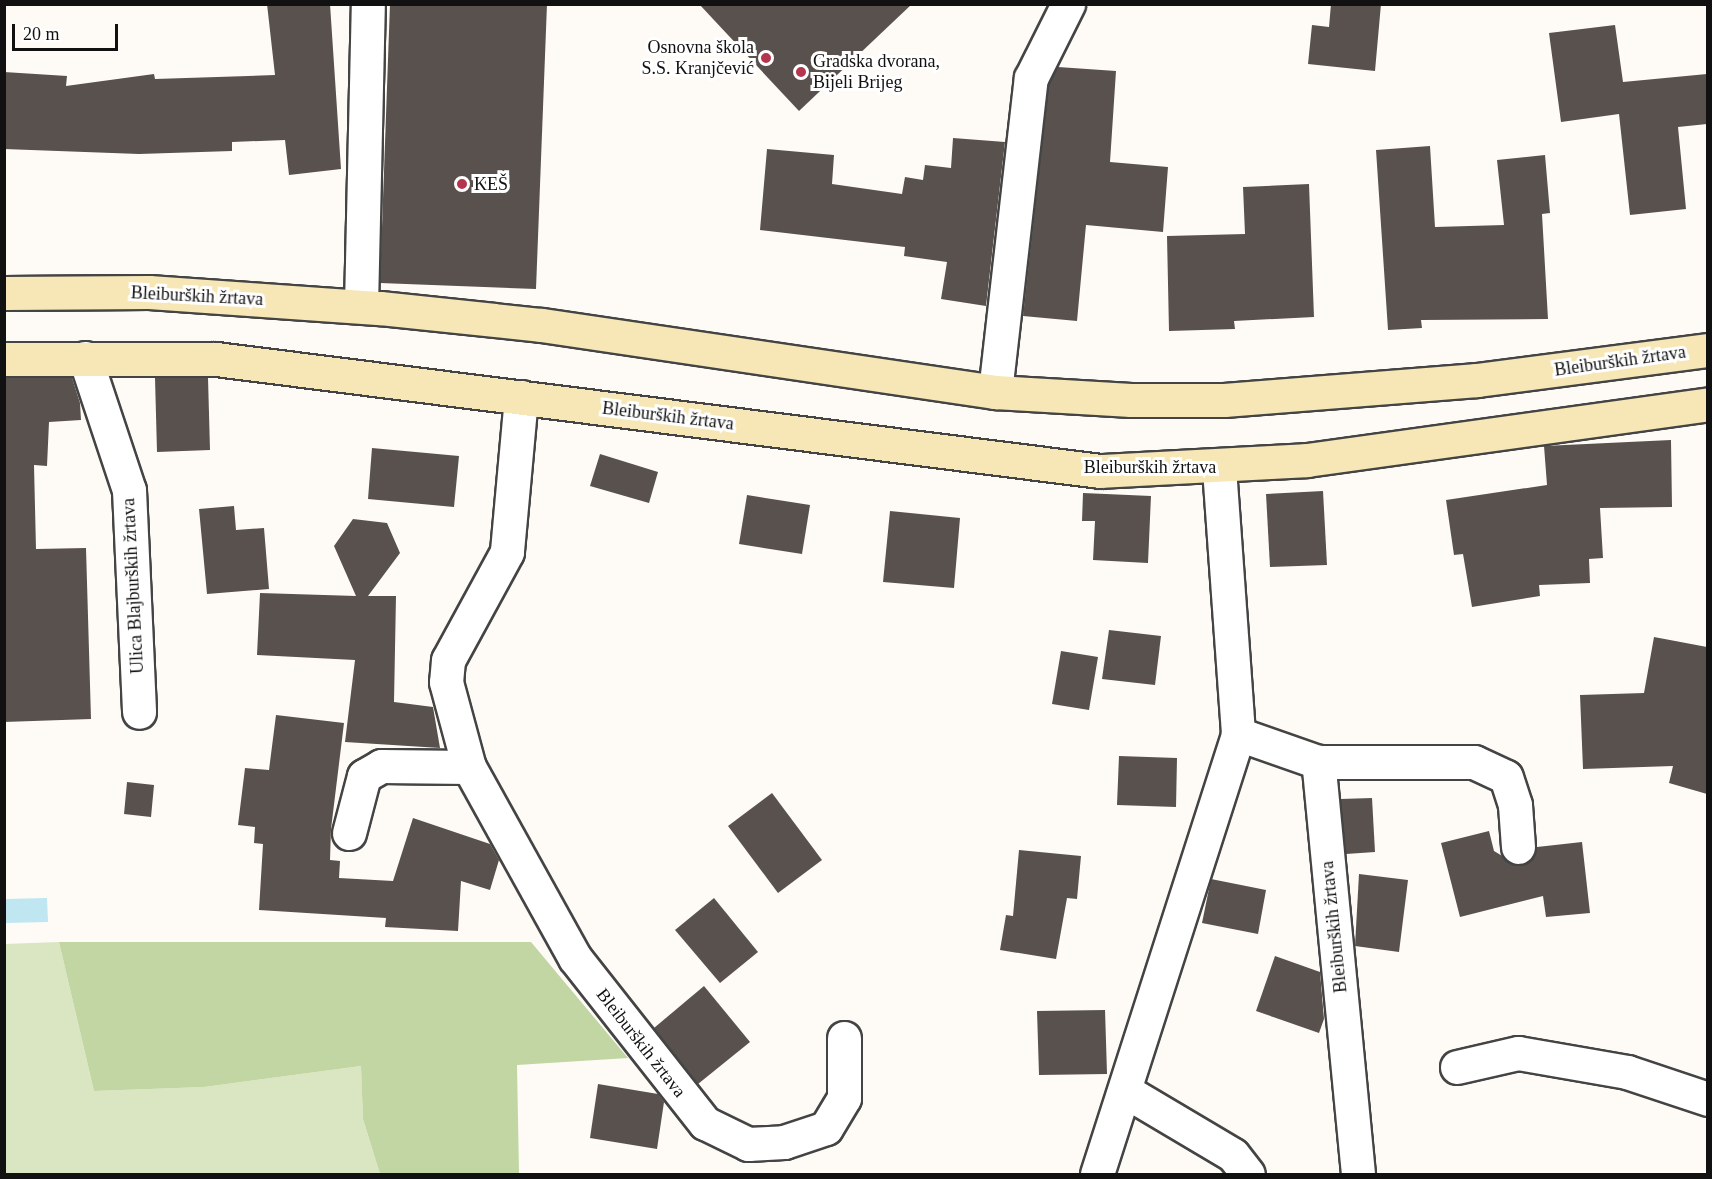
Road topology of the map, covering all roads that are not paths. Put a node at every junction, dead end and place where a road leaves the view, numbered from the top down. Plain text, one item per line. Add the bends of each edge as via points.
1 (368, 4) edge
2 (1068, 4) edge
3 (4, 293) edge
4 (361, 306) junction
5 (1707, 350) edge
6 (86, 358) junction
7 (4, 359) edge
8 (995, 392) junction
9 (521, 397) junction
10 (1707, 404) edge
11 (1219, 468) junction
12 (139, 712) dead end
13 (1238, 734) junction
14 (1318, 762) junction
15 (469, 767) junction
16 (350, 833) dead end
17 (1518, 847) dead end
18 (844, 1038) dead end
19 (1457, 1067) dead end
20 (1127, 1092) junction
21 (1707, 1099) edge
22 (1097, 1174) edge
23 (1248, 1174) edge
24 (1358, 1174) edge

1 - 4 street
2 - 8 street via 1031,78
3 - 4 street, Bleiburških žrtava via 149,292
4 - 8 street, Bleiburških žrtava via 542,325
5 - 8 street, Bleiburških žrtava via 1477,380 1224,400
6 - 7 street, Bleiburških žrtava
6 - 9 street, Bleiburških žrtava via 216,359
6 - 12 street, Ulica Blajburških žrtava via 129,490
9 - 11 street, Bleiburških žrtava via 1100,471
9 - 15 street, Bleiburških žrtava via 510,541 448,660 446,682
10 - 11 street, Bleiburških žrtava
11 - 13 street
13 - 14 street
13 - 20 street
14 - 17 street via 1474,762 1506,777 1515,805
14 - 24 street, Bleiburških žrtava
15 - 16 street via 381,766 364,776
15 - 18 street, Bleiburških žrtava via 575,958 705,1124 748,1144 784,1142 826,1128 844,1098
19 - 21 street via 1518,1053 1627,1072
20 - 22 street
20 - 23 street via 1233,1155

